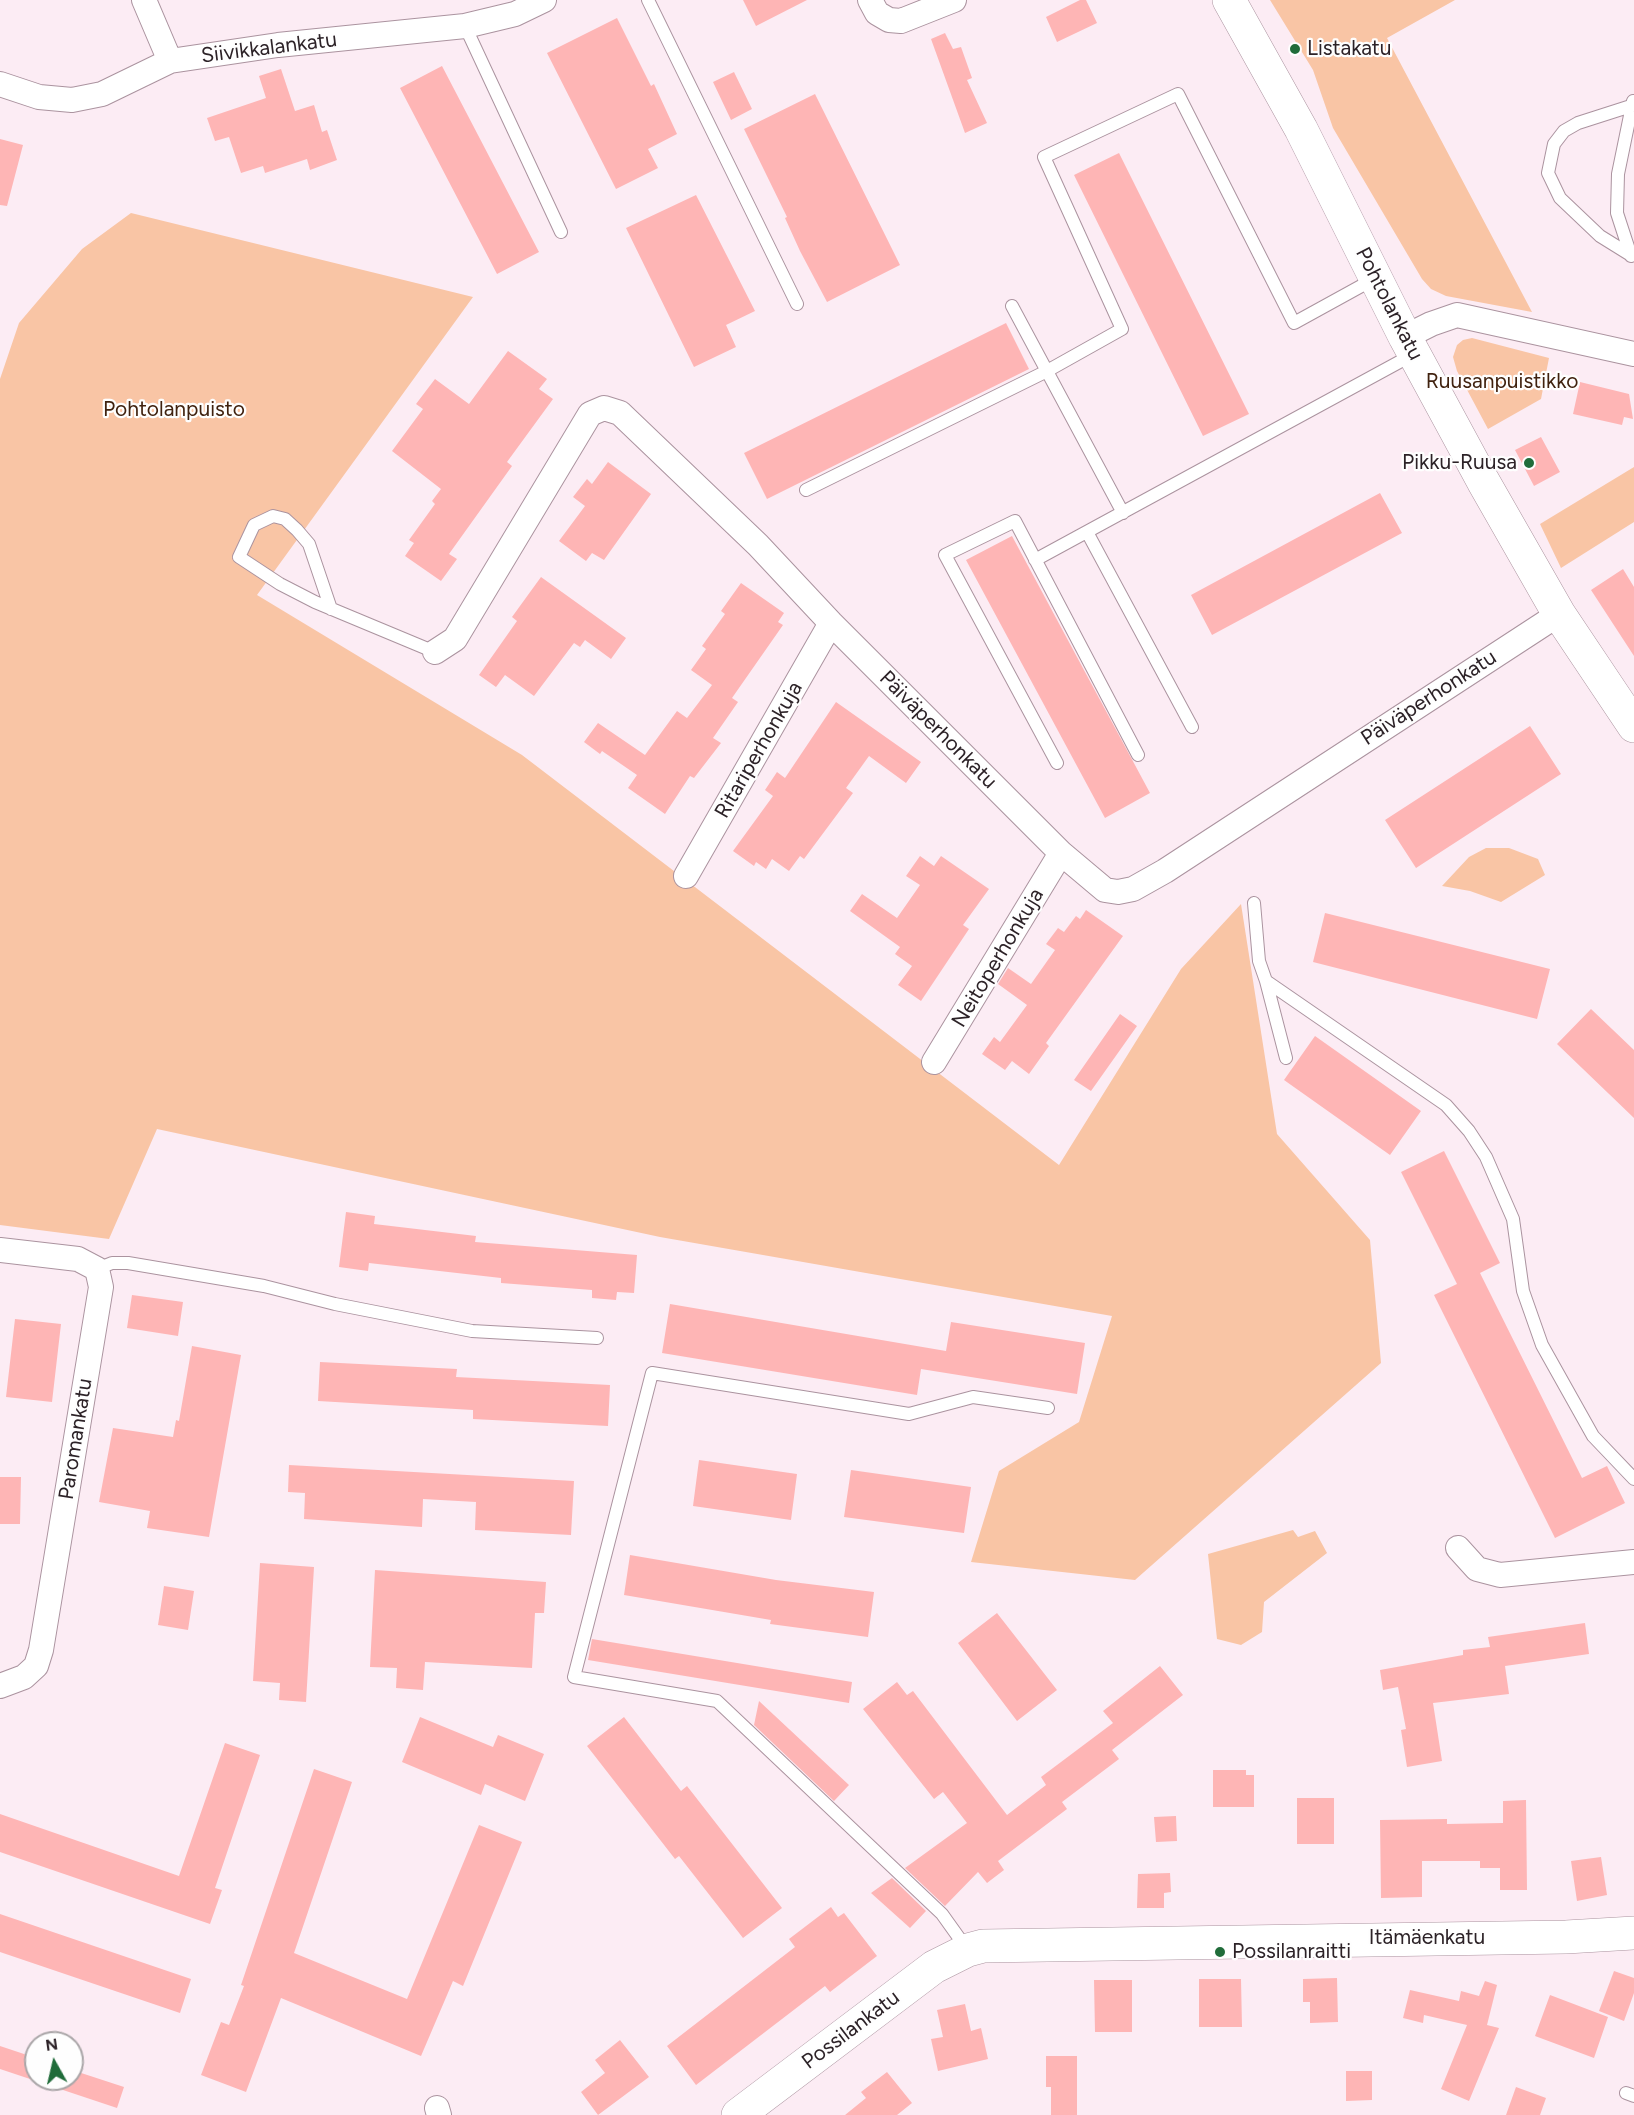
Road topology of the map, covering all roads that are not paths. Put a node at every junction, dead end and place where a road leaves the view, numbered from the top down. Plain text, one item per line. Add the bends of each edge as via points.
1 (144, 0) edge
2 (544, 0) edge
3 (648, 0) edge
4 (870, 0) edge
5 (954, 0) edge
6 (1229, 0) edge
7 (465, 26) junction
8 (170, 61) junction
9 (0, 84) edge
10 (1632, 103) edge
11 (561, 232) dead end
12 (1631, 256) edge
13 (1375, 278) junction
14 (797, 304) dead end
15 (1012, 306) dead end
16 (1410, 345) junction
17 (1634, 354) edge
18 (1047, 371) junction
19 (806, 490) dead end
20 (1122, 513) junction
21 (1087, 532) junction
22 (1035, 560) junction
23 (331, 609) junction
24 (1559, 614) junction
25 (831, 623) junction
26 (435, 652) joint
27 (1634, 726) edge
28 (1192, 727) dead end
29 (1138, 755) dead end
30 (1057, 763) dead end
31 (1061, 853) junction
32 (686, 876) dead end
33 (1254, 903) dead end
34 (1266, 981) junction
35 (1287, 1058) dead end
36 (934, 1062) dead end
37 (0, 1250) edge
38 (97, 1269) junction
39 (597, 1338) dead end
40 (1048, 1408) dead end
41 (1634, 1479) edge
42 (1458, 1548) dead end
43 (1634, 1562) edge
44 (0, 1686) edge
45 (1634, 1933) edge
46 (968, 1950) junction
47 (738, 2115) edge

1 - 8 street
2 - 7 street, Siivikkalankatu via 515,14
3 - 14 lane
4 - 5 street via 877,13 901,21
6 - 13 street, Pohtolankatu
7 - 8 street, Siivikkalankatu via 278,45
7 - 11 lane
8 - 9 street, Siivikkalankatu via 102,94 72,100 39,97
10 - 12 lane via 1618,174 1617,213
10 - 12 lane via 1564,131 1554,144 1548,173 1560,198 1599,236
13 - 16 street, Pohtolankatu
13 - 18 lane via 1294,323 1179,94 1044,158 1122,329
15 - 18 lane
16 - 17 street via 1457,315
16 - 20 lane
16 - 24 street, Pohtolankatu
18 - 19 lane
18 - 20 lane
20 - 21 lane
21 - 22 lane
21 - 28 lane
22 - 29 lane
22 - 30 lane via 1015,521 945,555
23 - 23 lane via 309,544 297,530 285,519 273,516 254,525 239,557 280,584
23 - 26 lane
24 - 27 street, Pohtolankatu
24 - 31 street, Päiväperhonkatu via 1133,890 1105,890
25 - 26 street, Päiväperhonkatu via 758,545 620,413 604,408 590,414 455,639
25 - 31 street, Päiväperhonkatu
25 - 32 street, Ritariperhonkuja
31 - 36 street, Neitoperhonkuja
33 - 34 lane via 1259,961
34 - 35 lane
34 - 41 lane via 1446,1105 1469,1131 1486,1157 1513,1219 1523,1291 1542,1345 1593,1436
37 - 38 street via 78,1259
38 - 39 lane via 111,1263 128,1263 264,1286 472,1331
38 - 44 street, Paromankatu via 101,1287 41,1650 36,1666 24,1677
40 - 46 lane via 973,1397 909,1414 652,1373 574,1677 717,1701 942,1914
42 - 43 street via 1477,1569 1500,1575
45 - 46 street, Itämäenkatu via 1000,1944
46 - 47 street, Possilankatu via 934,1967

